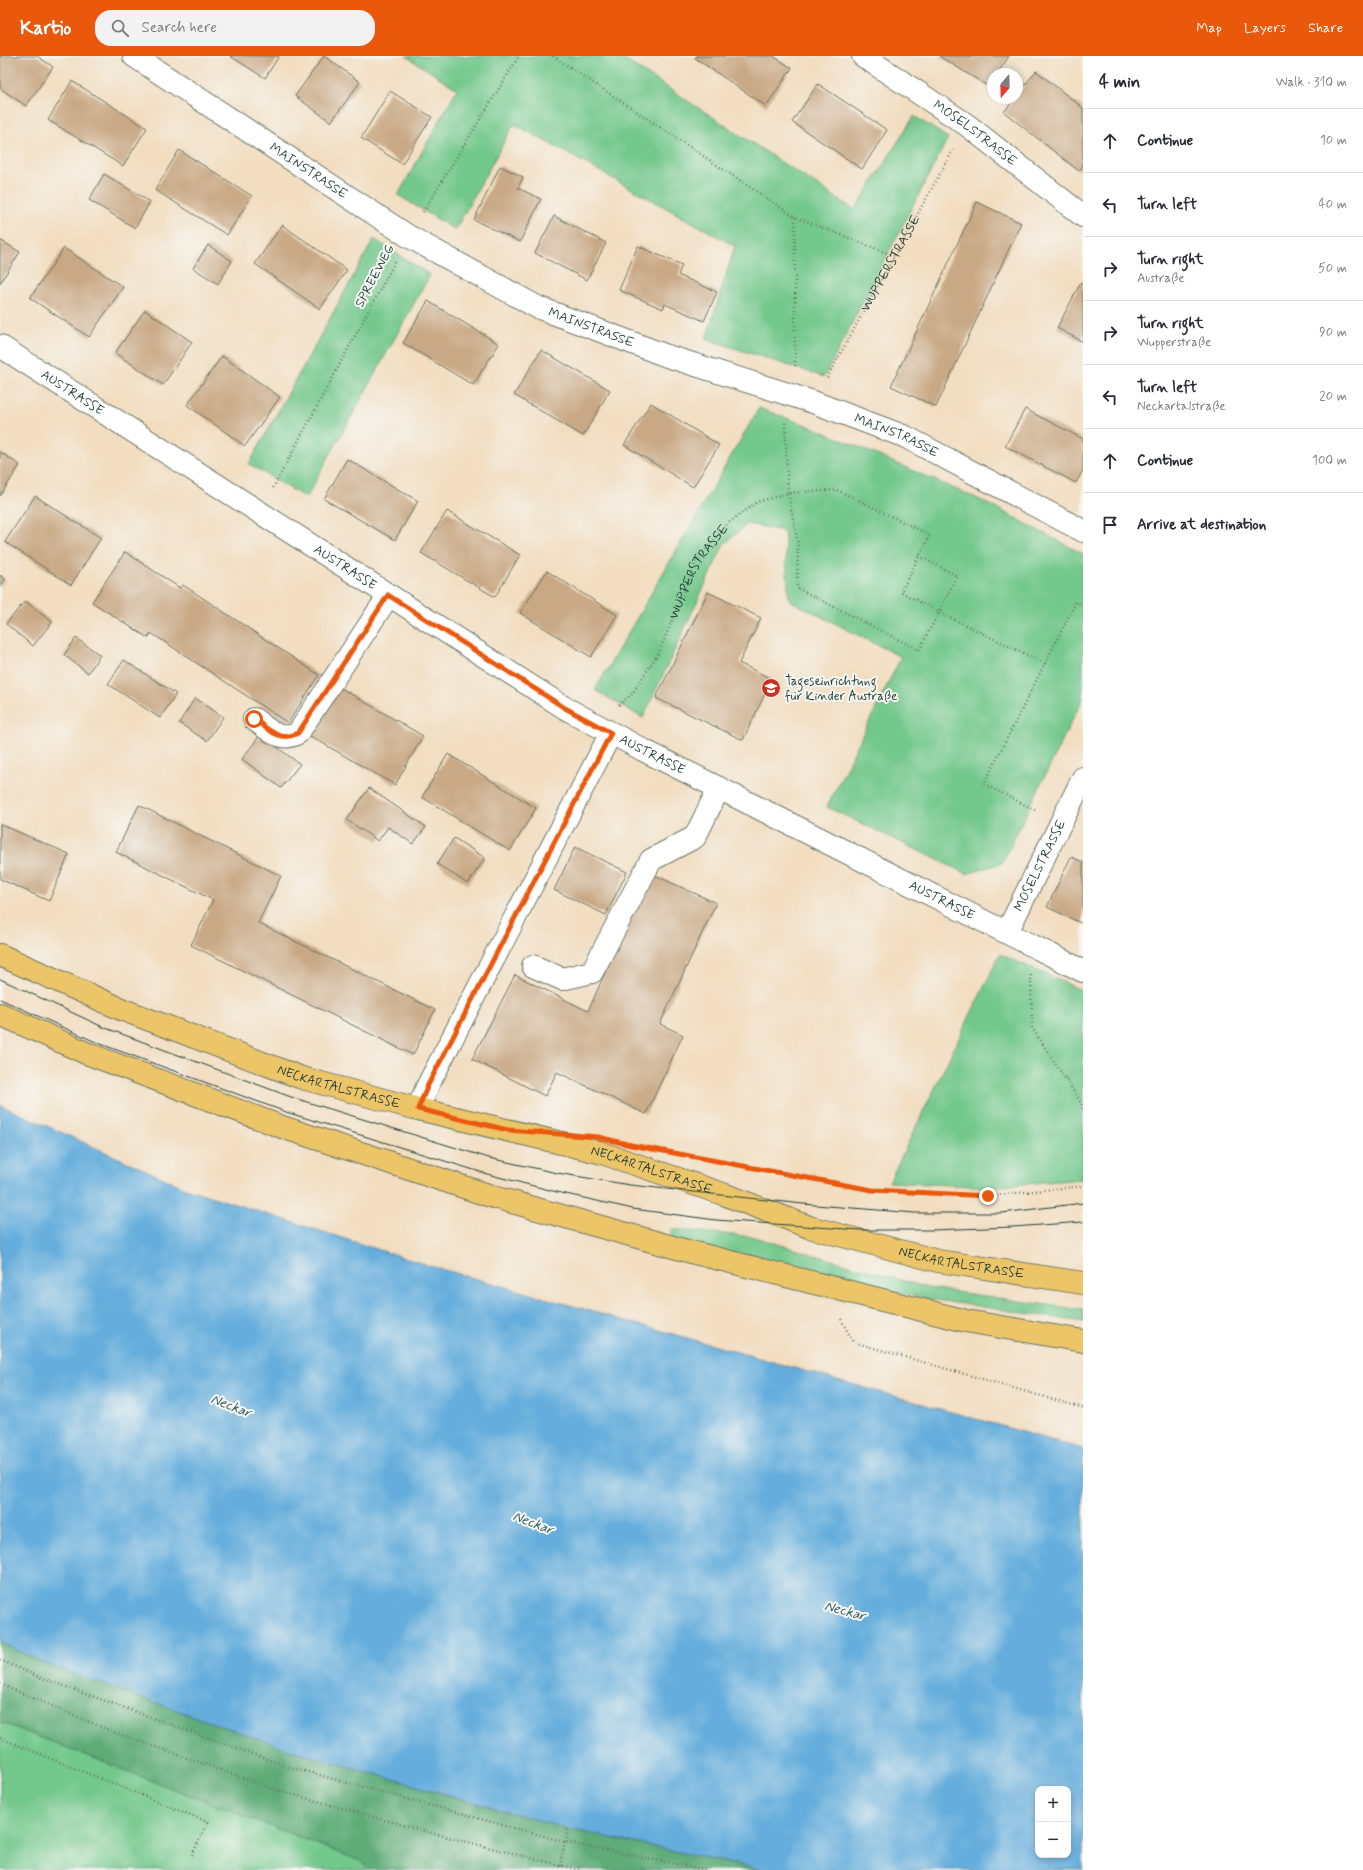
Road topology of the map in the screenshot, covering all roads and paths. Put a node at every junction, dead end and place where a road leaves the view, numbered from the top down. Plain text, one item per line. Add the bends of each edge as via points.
1 (134, 56) edge
2 (519, 56) edge
3 (552, 56) edge
4 (863, 56) edge
5 (966, 125) junction
6 (1083, 216) edge
7 (794, 217) junction
8 (408, 236) junction
9 (895, 256) junction
10 (0, 346) edge
11 (784, 393) junction
12 (813, 402) junction
13 (788, 493) junction
14 (260, 512) junction
15 (1083, 531) edge
16 (919, 556) junction
17 (388, 595) junction
18 (1083, 605) edge
19 (939, 612) junction
20 (1046, 664) junction
21 (616, 708) dead end
22 (254, 719) dead end
23 (611, 733) junction
24 (1083, 778) edge
25 (719, 788) junction
26 (1061, 823) junction
27 (1007, 932) junction
28 (0, 955) edge
29 (533, 966) dead end
30 (1083, 971) edge
31 (0, 1014) edge
32 (418, 1109) junction
33 (1083, 1110) edge
34 (716, 1161) dead end
35 (1083, 1186) edge
36 (1083, 1283) edge
37 (840, 1317) dead end
38 (1083, 1341) edge
39 (1083, 1408) edge
40 (0, 1660) edge
41 (0, 1684) edge
42 (0, 1738) edge
43 (568, 1829) dead end
44 (565, 1842) junction
45 (192, 1855) dead end
46 (560, 1866) junction
47 (579, 1870) edge
48 (706, 1870) edge

1 - 8 street, MAINSTRASSE
2 - 8 path, SPREEWEG
3 - 7 path
4 - 5 street, MOSELSTRASSE
5 - 6 street, MOSELSTRASSE
5 - 9 path, WUPPERSTRASSE
7 - 9 path
7 - 11 path via 796,366
8 - 11 street, MAINSTRASSE via 537,307 667,356
8 - 14 path, SPREEWEG
9 - 12 path, WUPPERSTRASSE
10 - 14 street, AUSTRASSE
11 - 12 street, MAINSTRASSE
11 - 13 path
12 - 15 street, MAINSTRASSE via 906,437
13 - 16 path, WUPPERSTRASSE via 837,490 930,535
13 - 19 path via 798,542 797,588 919,650
13 - 21 path, WUPPERSTRASSE via 757,502 727,524 696,562 659,652 632,694
14 - 17 street, AUSTRASSE
16 - 19 path via 901,592
16 - 19 path via 957,576
17 - 22 street via 298,733 290,737 279,736
17 - 23 street, AUSTRASSE via 565,708
18 - 20 path via 1076,602
19 - 20 path
20 - 26 path via 984,784
23 - 25 street, AUSTRASSE
23 - 32 street via 427,1087
24 - 26 street, MOSELSTRASSE
25 - 27 street, AUSTRASSE
25 - 29 street via 695,837 651,860 592,972 562,980
26 - 27 street, MOSELSTRASSE
27 - 30 street, AUSTRASSE
27 - 33 path via 1031,974 1032,1028 1082,1104
28 - 32 main road, NECKARTALSTRASSE via 121,1009 302,1078
31 - 38 main road via 86,1053 282,1127 494,1197 691,1252 966,1321
32 - 36 main road, NECKARTALSTRASSE via 599,1152 726,1195 809,1227 938,1262
34 - 35 path via 872,1190 988,1196
37 - 39 path via 853,1342
40 - 44 path via 39,1677 286,1766
41 - 46 path via 111,1731 278,1790
42 - 45 path via 208,1822
43 - 44 path
44 - 46 path
44 - 48 path
46 - 47 path

